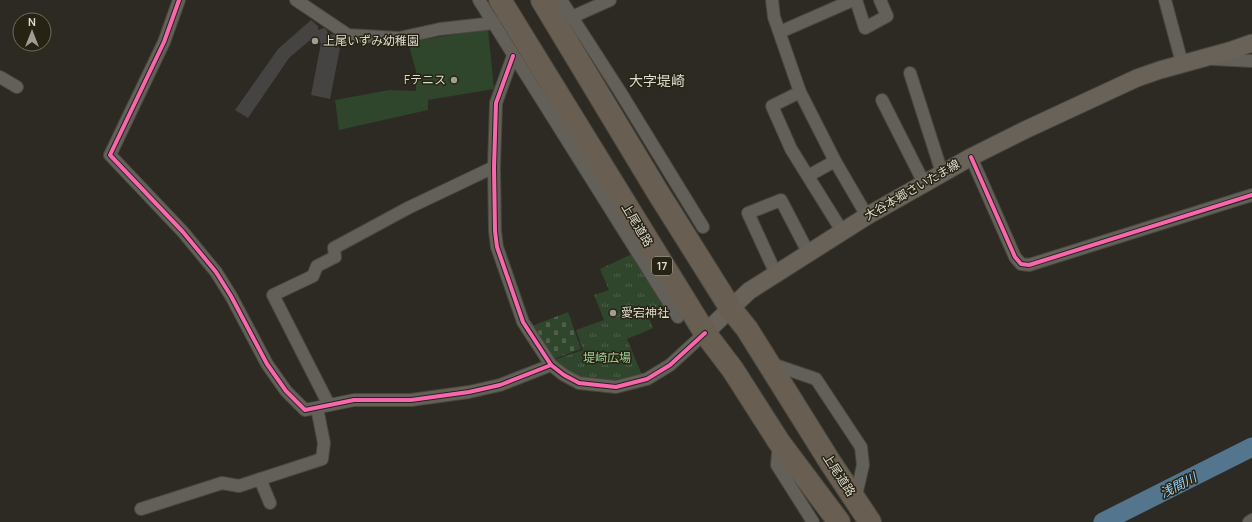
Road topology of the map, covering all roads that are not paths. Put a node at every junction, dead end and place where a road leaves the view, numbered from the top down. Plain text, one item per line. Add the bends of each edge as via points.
1 (179, 0) edge
2 (296, 0) edge
3 (479, 0) edge
4 (500, 0) edge
5 (542, 0) edge
6 (560, 0) edge
7 (610, 0) edge
8 (772, 0) edge
9 (853, 0) edge
10 (856, 0) edge
11 (880, 0) edge
12 (1165, 0) edge
13 (572, 17) junction
14 (494, 24) junction
15 (780, 32) junction
16 (1252, 43) edge
17 (513, 56) junction
18 (1200, 59) junction
19 (1252, 61) edge
20 (1182, 63) junction
21 (910, 73) dead end
22 (0, 77) edge
23 (17, 87) dead end
24 (800, 92) junction
25 (882, 100) dead end
26 (971, 156) junction
27 (835, 161) junction
28 (494, 167) junction
29 (668, 170) junction
30 (942, 173) junction
31 (808, 176) junction
32 (924, 183) junction
33 (657, 190) junction
34 (1252, 195) edge
35 (867, 216) junction
36 (703, 227) dead end
37 (842, 231) junction
38 (809, 254) junction
39 (657, 272) junction
40 (776, 274) junction
41 (731, 309) junction
42 (678, 317) dead end
43 (705, 333) junction
44 (768, 363) junction
45 (550, 365) junction
46 (330, 405) junction
47 (317, 408) junction
48 (779, 442) junction
49 (260, 479) junction
50 (855, 500) junction
51 (270, 503) dead end
52 (141, 510) dead end
53 (1252, 520) edge
54 (813, 522) edge
55 (839, 522) edge
56 (870, 522) edge
57 (1249, 522) edge

1 - 47 street via 164,42 110,156 216,272 267,364 286,391 306,410
2 - 14 street via 348,35 399,38 440,29
3 - 14 street
4 - 39 highway, 上尾道路 / 17
5 - 33 highway, 上尾道路
6 - 13 street
7 - 13 street
8 - 15 street via 774,17
9 - 15 street
10 - 11 street via 865,28 887,16
12 - 20 street
13 - 29 street
14 - 17 street
15 - 24 street
16 - 18 main road, 大谷本郷さいたま線
17 - 28 street via 496,103
17 - 39 street
18 - 19 street
18 - 20 main road, 大谷本郷さいたま線
20 - 26 main road, 大谷本郷さいたま線 via 1137,78
21 - 30 street
22 - 23 street
24 - 27 street
24 - 31 street via 772,106 791,149
25 - 32 street
26 - 30 main road, 大谷本郷さいたま線
26 - 34 street via 1020,264 1029,265
27 - 31 street
27 - 35 street
28 - 45 street via 495,231 498,247 523,322
28 - 46 street via 408,208 334,248 335,257 317,266 313,276 273,295
29 - 33 street
29 - 36 street
30 - 32 main road, 大谷本郷さいたま線
31 - 37 street
32 - 35 main road, 大谷本郷さいたま線
33 - 41 highway, 上尾道路
35 - 37 main road, 大谷本郷さいたま線
37 - 38 main road, 大谷本郷さいたま線
38 - 40 main road, 大谷本郷さいたま線
38 - 40 street via 781,200 748,213
39 - 42 street
39 - 43 highway, 上尾道路 / 17
40 - 41 main road, 大谷本郷さいたま線 via 749,291
41 - 43 main road, 大谷本郷さいたま線
41 - 44 highway, 上尾道路
43 - 45 street via 670,365 646,379 616,388 579,383
43 - 48 highway, 上尾道路 / 17 via 733,370
44 - 50 highway, 上尾道路
44 - 50 street via 816,379 861,447 863,465
45 - 46 street via 500,385 469,392 411,400 354,400
46 - 47 street
47 - 49 street via 324,443 322,459
48 - 54 street via 777,465
48 - 55 highway, 上尾道路 / 17
49 - 51 street
49 - 52 street via 239,486 222,483
50 - 56 highway, 上尾道路
53 - 57 street

